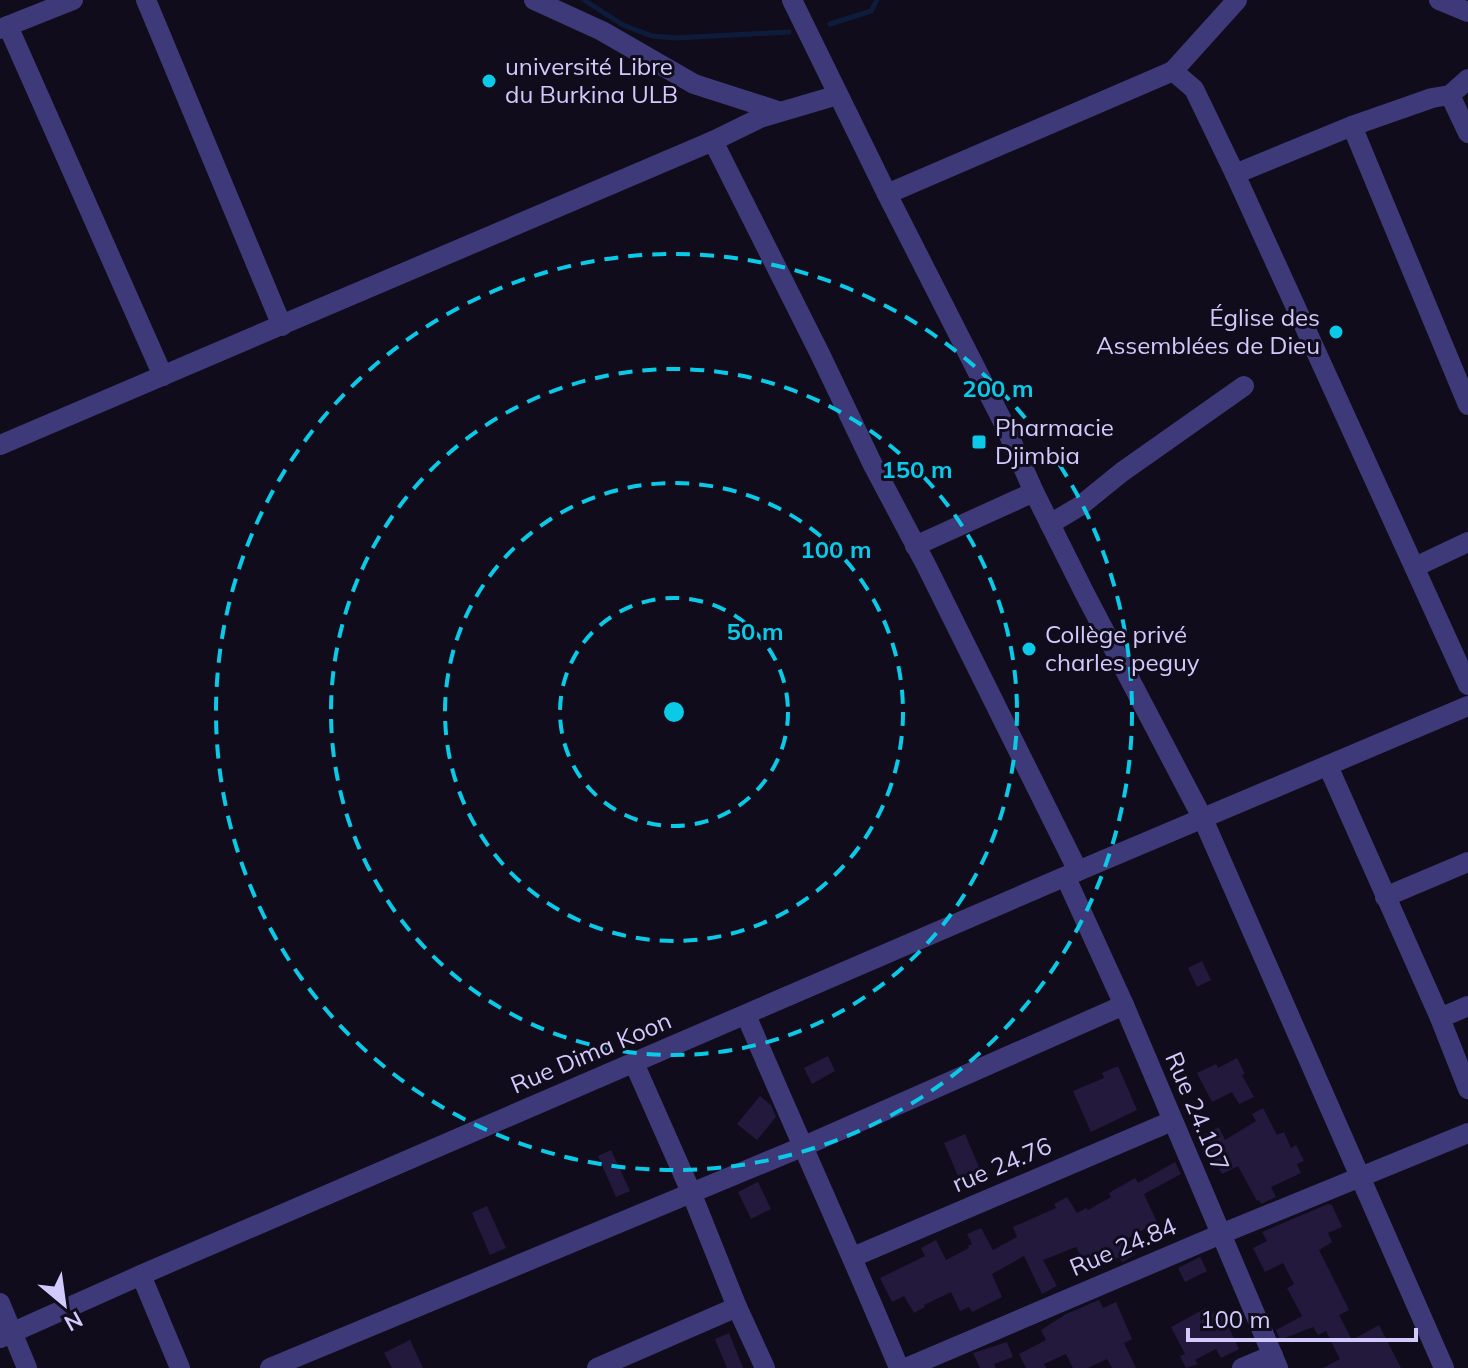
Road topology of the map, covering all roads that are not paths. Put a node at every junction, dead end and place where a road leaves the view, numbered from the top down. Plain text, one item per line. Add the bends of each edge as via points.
1 (73, 0) edge
2 (146, 0) edge
3 (534, 0) edge
4 (792, 0) edge
5 (1237, 0) edge
6 (1439, 0) edge
7 (1468, 12) edge
8 (4, 27) edge
9 (1173, 71) junction
10 (1468, 79) edge
11 (838, 95) junction
12 (1450, 95) junction
13 (778, 111) junction
14 (1352, 126) junction
15 (1468, 133) edge
16 (713, 141) junction
17 (1235, 174) junction
18 (887, 194) junction
19 (282, 326) junction
20 (163, 376) junction
21 (1244, 386) dead end
22 (1468, 405) edge
23 (0, 445) edge
24 (1034, 492) junction
25 (1050, 524) junction
26 (1468, 542) edge
27 (915, 546) junction
28 (1415, 567) junction
29 (1468, 685) edge
30 (1468, 706) edge
31 (1328, 766) junction
32 (1203, 819) junction
33 (1468, 862) edge
34 (1072, 874) junction
35 (1385, 897) junction
36 (1124, 1005) junction
37 (1468, 1006) edge
38 (746, 1015) junction
39 (1440, 1018) junction
40 (634, 1063) junction
41 (1468, 1089) edge
42 (1172, 1121) junction
43 (1468, 1133) edge
44 (802, 1147) junction
45 (1361, 1177) junction
46 (691, 1192) junction
47 (1221, 1234) junction
48 (853, 1257) junction
49 (141, 1275) junction
50 (0, 1303) edge
51 (737, 1307) junction
52 (6, 1336) edge
53 (1276, 1362) edge
54 (27, 1368) edge
55 (180, 1368) edge
56 (270, 1368) edge
57 (597, 1368) edge
58 (765, 1368) edge
59 (899, 1368) edge
60 (906, 1368) edge
61 (1242, 1368) edge
62 (1444, 1368) edge

1 - 8 street
2 - 19 street
3 - 13 street via 602,31 694,84
4 - 11 street
5 - 9 street
6 - 7 street
8 - 20 street
9 - 17 street via 1194,89
9 - 18 street
10 - 12 street
11 - 13 street
11 - 18 street
12 - 14 street
12 - 15 street
13 - 16 street
14 - 17 street
14 - 22 street
16 - 19 street
16 - 27 street, Rue 24.107
17 - 28 street
18 - 24 street
19 - 20 street
20 - 23 street
21 - 25 street
24 - 25 street
24 - 27 street
25 - 32 street
26 - 28 street
27 - 34 street, Rue 24.107
28 - 29 street
30 - 31 street, Rue Dima Koon
31 - 32 street, Rue Dima Koon
31 - 35 street
32 - 34 street, Rue Dima Koon
32 - 45 street
33 - 35 street
34 - 36 street, Rue 24.107
34 - 38 street, Rue Dima Koon
35 - 39 street
36 - 42 street, Rue 24.107
36 - 44 street
37 - 39 street
38 - 40 street, Rue Dima Koon
38 - 44 street
39 - 41 street
40 - 46 street
40 - 49 street, Rue Dima Koon
42 - 47 street, Rue 24.107
42 - 48 street, rue 24.76
43 - 45 street, Rue 24.84
44 - 46 street
44 - 48 street
45 - 47 street, Rue 24.84
45 - 62 street
46 - 51 street
46 - 56 street
47 - 53 street, Rue 24.107
47 - 60 street, Rue 24.84
48 - 59 street
49 - 52 street, Rue Dima Koon
49 - 55 street
50 - 52 street
51 - 57 street
51 - 58 street
52 - 54 street
53 - 61 street

